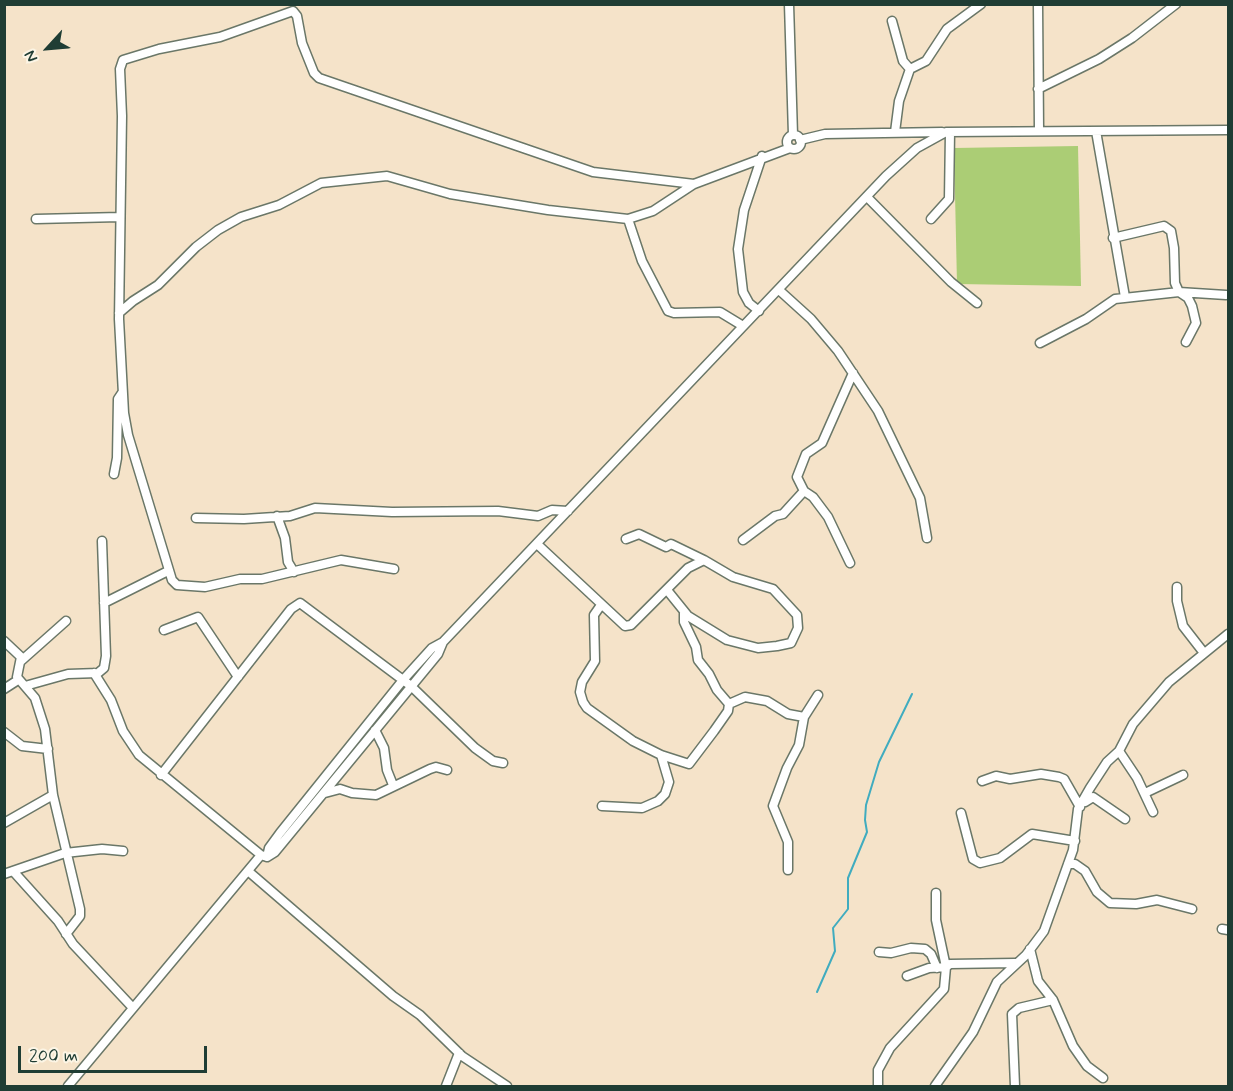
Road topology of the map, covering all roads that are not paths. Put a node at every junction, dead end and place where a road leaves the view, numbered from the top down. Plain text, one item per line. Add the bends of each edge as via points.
1 (789, 4) edge
2 (981, 4) edge
3 (1038, 4) edge
4 (1176, 4) edge
5 (892, 21) dead end
6 (910, 69) junction
7 (1038, 89) junction
8 (1039, 130) junction
9 (1228, 130) edge
10 (1096, 131) junction
11 (895, 132) junction
12 (948, 132) junction
13 (797, 138) junction
14 (762, 156) junction
15 (694, 184) junction
16 (868, 198) junction
17 (120, 217) junction
18 (36, 219) dead end
19 (628, 219) junction
20 (931, 219) dead end
21 (1113, 238) junction
22 (779, 290) junction
23 (1179, 292) junction
24 (1226, 295) dead end
25 (1125, 297) junction
26 (977, 303) dead end
27 (759, 310) junction
28 (119, 313) junction
29 (743, 326) junction
30 (1186, 342) dead end
31 (1040, 343) dead end
32 (853, 373) junction
33 (123, 393) junction
34 (114, 474) dead end
35 (804, 491) junction
36 (568, 511) junction
37 (277, 516) junction
38 (196, 518) dead end
39 (927, 538) dead end
40 (626, 539) dead end
41 (743, 540) dead end
42 (102, 541) dead end
43 (537, 544) junction
44 (704, 560) junction
45 (850, 563) dead end
46 (394, 569) dead end
47 (168, 571) junction
48 (294, 572) junction
49 (1177, 587) dead end
50 (667, 590) junction
51 (104, 603) junction
52 (601, 605) junction
53 (684, 613) junction
54 (66, 621) dead end
55 (164, 630) dead end
56 (1228, 634) edge
57 (4, 641) edge
58 (443, 642) junction
59 (1204, 653) junction
60 (21, 661) junction
61 (94, 673) junction
62 (238, 677) junction
63 (403, 680) junction
64 (21, 683) junction
65 (411, 686) junction
66 (4, 689) edge
67 (818, 695) dead end
68 (729, 704) junction
69 (376, 712) junction
70 (804, 717) junction
71 (384, 719) junction
72 (375, 730) junction
73 (4, 732) edge
74 (48, 749) junction
75 (1119, 751) junction
76 (661, 756) junction
77 (503, 763) dead end
78 (447, 770) dead end
79 (161, 775) junction
80 (1183, 776) dead end
81 (982, 781) dead end
82 (393, 784) junction
83 (1145, 793) junction
84 (53, 795) junction
85 (322, 795) junction
86 (602, 806) dead end
87 (1079, 810) junction
88 (1153, 812) dead end
89 (961, 813) dead end
90 (1125, 819) dead end
91 (4, 823) edge
92 (1075, 841) junction
93 (123, 851) dead end
94 (65, 853) junction
95 (264, 856) junction
96 (1068, 864) junction
97 (788, 870) dead end
98 (248, 871) junction
99 (9, 872) edge
100 (936, 892) dead end
101 (1192, 909) dead end
102 (66, 934) junction
103 (1030, 949) junction
104 (879, 952) dead end
105 (1016, 963) junction
106 (941, 968) junction
107 (908, 976) dead end
108 (1053, 1000) junction
109 (133, 1008) junction
110 (459, 1053) junction
111 (1103, 1078) dead end
112 (68, 1086) edge
113 (446, 1086) edge
114 (507, 1086) edge
115 (878, 1086) edge
116 (935, 1086) edge
117 (1015, 1086) edge

1 - 13 street
2 - 6 street via 947,29 926,61
3 - 7 street
4 - 7 street via 1099,59
5 - 6 street via 903,61
6 - 11 street via 899,101
7 - 8 street
8 - 10 street
8 - 12 street
9 - 10 street
10 - 21 street
11 - 12 street
11 - 13 street
12 - 16 street via 917,148
12 - 20 street via 949,199
13 - 14 street via 787,140 790,148
14 - 15 street
14 - 27 street via 744,210 738,249 743,292
15 - 17 street via 593,172 319,78 305,52 293,11 220,37 123,60
15 - 19 street via 653,211
16 - 22 street
16 - 26 street
17 - 18 street
17 - 28 street
19 - 28 street via 450,194 387,176 321,183 218,230 158,285
19 - 29 street via 642,261 668,311 720,312
21 - 23 street via 1164,226 1171,231
21 - 25 street
22 - 27 street
22 - 32 street via 811,319
23 - 24 street
23 - 25 street
23 - 30 street via 1188,298 1196,323
25 - 31 street via 1115,299
27 - 29 street
28 - 33 street
29 - 36 street
32 - 35 street via 822,443 806,454 798,473
32 - 39 street via 878,411 913,481 924,513
33 - 34 street via 118,399
33 - 47 street via 128,435
35 - 41 street via 783,514
35 - 45 street via 823,509
36 - 37 street via 552,510 538,516 498,511 315,508
36 - 43 street
37 - 38 street
37 - 48 street
40 - 44 street via 639,534
42 - 51 street
43 - 52 street
43 - 58 street
44 - 50 street via 688,568
44 - 53 street via 733,577 773,589 797,615 798,628 791,643 758,648 721,637
46 - 48 street via 341,560
47 - 48 street via 177,585 200,587
47 - 51 street
49 - 59 street via 1183,626
50 - 52 street via 631,625 625,626
50 - 53 street
51 - 61 street via 106,656 104,668
52 - 76 street via 594,615 595,661 582,682 583,702 633,741
53 - 68 street via 698,660
54 - 60 street
55 - 62 street via 196,616
56 - 59 street
57 - 60 street via 18,652
58 - 63 street via 432,648
58 - 65 street via 438,654
59 - 75 street via 1168,682 1133,724
60 - 64 street
61 - 64 street
61 - 79 street via 131,746
62 - 63 street via 291,609 300,603
62 - 79 street
63 - 65 street
63 - 69 street
64 - 66 street
64 - 74 street via 39,708
65 - 71 street
65 - 77 street via 475,748
67 - 70 street
68 - 70 street via 745,698 767,701 788,714
68 - 76 street via 692,762 684,764 677,758
69 - 71 street
69 - 95 street
70 - 97 street via 799,745 773,806 788,842
71 - 72 street
72 - 82 street
72 - 85 street
73 - 74 street via 22,746
74 - 84 street
75 - 83 street
75 - 87 street via 1107,762
76 - 86 street via 669,782 658,801 642,808
78 - 82 street via 436,767
79 - 95 street
80 - 83 street
81 - 87 street via 996,776 1059,777 1064,779
82 - 85 street via 376,795 340,789
83 - 88 street
84 - 91 street
84 - 94 street
85 - 95 street via 275,852
87 - 90 street via 1086,798 1093,797
87 - 92 street
89 - 92 street via 974,859 980,863 1000,858 1032,834
92 - 96 street
93 - 94 street
94 - 99 street
94 - 102 street via 80,912
95 - 98 street
96 - 101 street via 1085,872 1097,892 1110,903 1157,900
96 - 103 street via 1044,931
98 - 109 street
98 - 110 street via 420,1015
99 - 102 street
100 - 106 street
102 - 109 street
103 - 105 street
103 - 108 street via 1038,981
104 - 106 street via 925,949
105 - 106 street via 950,964
105 - 116 street via 998,982 973,1032
106 - 107 street
106 - 115 street via 942,994 910,1024 880,1063
108 - 111 street via 1065,1032 1082,1060
108 - 117 street via 1019,1008 1012,1014
109 - 112 street
110 - 113 street
110 - 114 street

